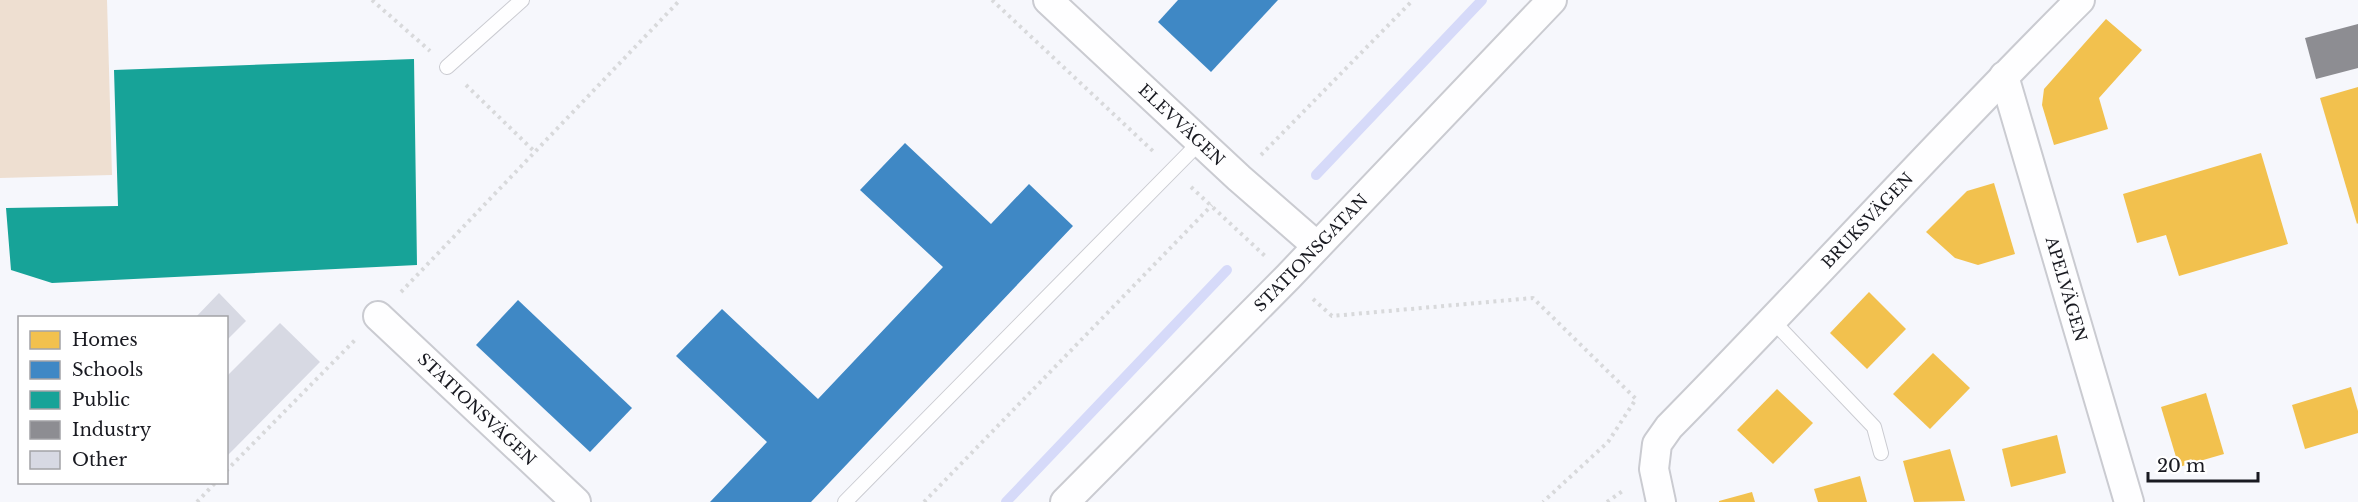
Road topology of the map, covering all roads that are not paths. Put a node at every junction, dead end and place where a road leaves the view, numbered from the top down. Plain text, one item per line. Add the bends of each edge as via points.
1 (522, 0) edge
2 (1048, 0) edge
3 (1552, 0) edge
4 (2080, 0) edge
5 (447, 67) dead end
6 (2004, 76) junction
7 (1200, 142) junction
8 (1317, 246) junction
9 (378, 316) road end
10 (1773, 321) junction
11 (1881, 453) dead end
12 (576, 502) edge
13 (845, 502) edge
14 (1065, 502) edge
15 (1661, 502) edge
16 (2129, 502) edge

1 - 5 lane
2 - 7 street, ELEVVÄGEN
3 - 8 street, STATIONSGATAN
4 - 6 street, BRUKSVÄGEN
6 - 10 street, BRUKSVÄGEN
6 - 16 street, APELVÄGEN
7 - 8 street, ELEVVÄGEN
7 - 13 lane
8 - 14 street, STATIONSGATAN
9 - 12 street, STATIONSVÄGEN
10 - 11 lane via 1874,427
10 - 15 street, BRUKSVÄGEN via 1657,444 1654,469

